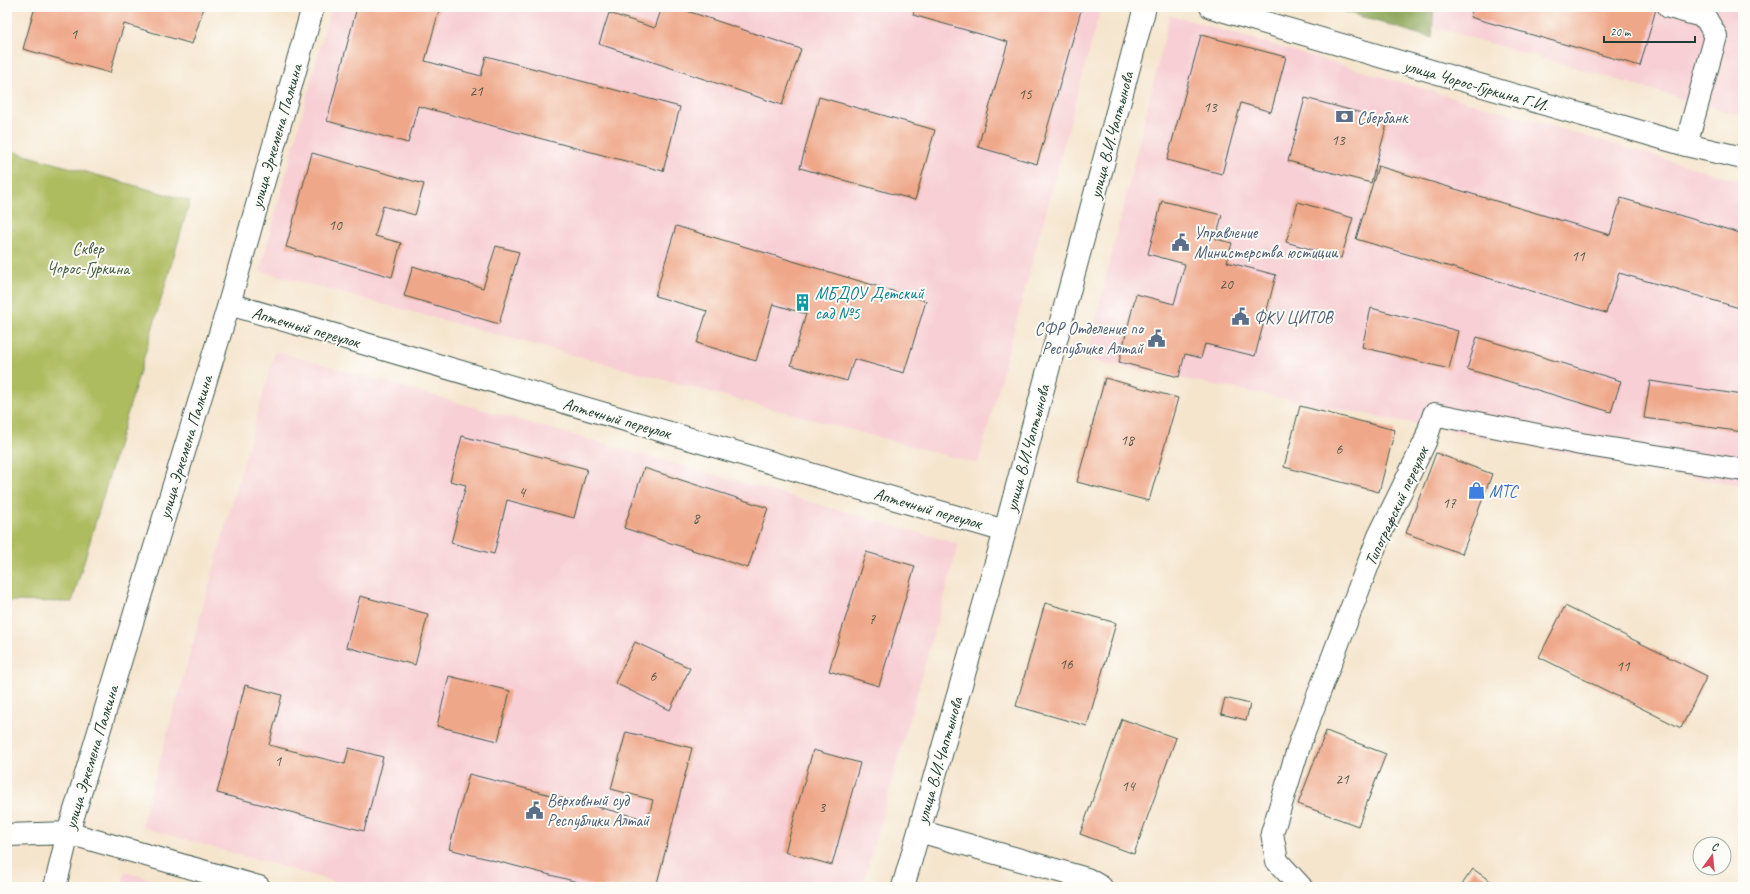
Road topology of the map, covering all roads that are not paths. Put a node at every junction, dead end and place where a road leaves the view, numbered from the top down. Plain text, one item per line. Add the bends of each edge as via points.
1 (312, 7) edge
2 (1145, 7) edge
3 (1211, 7) edge
4 (1670, 7) edge
5 (1686, 145) junction
6 (1743, 158) edge
7 (228, 304) junction
8 (1743, 470) edge
9 (1005, 531) junction
10 (918, 831) junction
11 (68, 833) junction
12 (7, 835) edge
13 (55, 887) edge
14 (259, 887) edge
15 (903, 887) edge
16 (1101, 887) edge
17 (1300, 887) edge

1 - 7 street, улица Эркемена Палкина
2 - 9 street, улица В.И.Чаптынова
3 - 5 street, улица Чорос-Гуркина Г.И.
4 - 5 street via 1705,17 1716,36
5 - 6 street, улица Чорос-Гуркина Г.И.
7 - 9 street, Аптечный переулок
7 - 11 street, улица Эркемена Палкина
8 - 17 street, Типографский переулок via 1581,444 1434,414 1425,442 1379,536 1301,740 1272,833 1278,861
9 - 10 street, улица В.И.Чаптынова
10 - 15 street, улица В.И.Чаптынова
10 - 16 street via 1087,879
11 - 12 street
11 - 13 street, улица Эркемена Палкина
11 - 14 street

